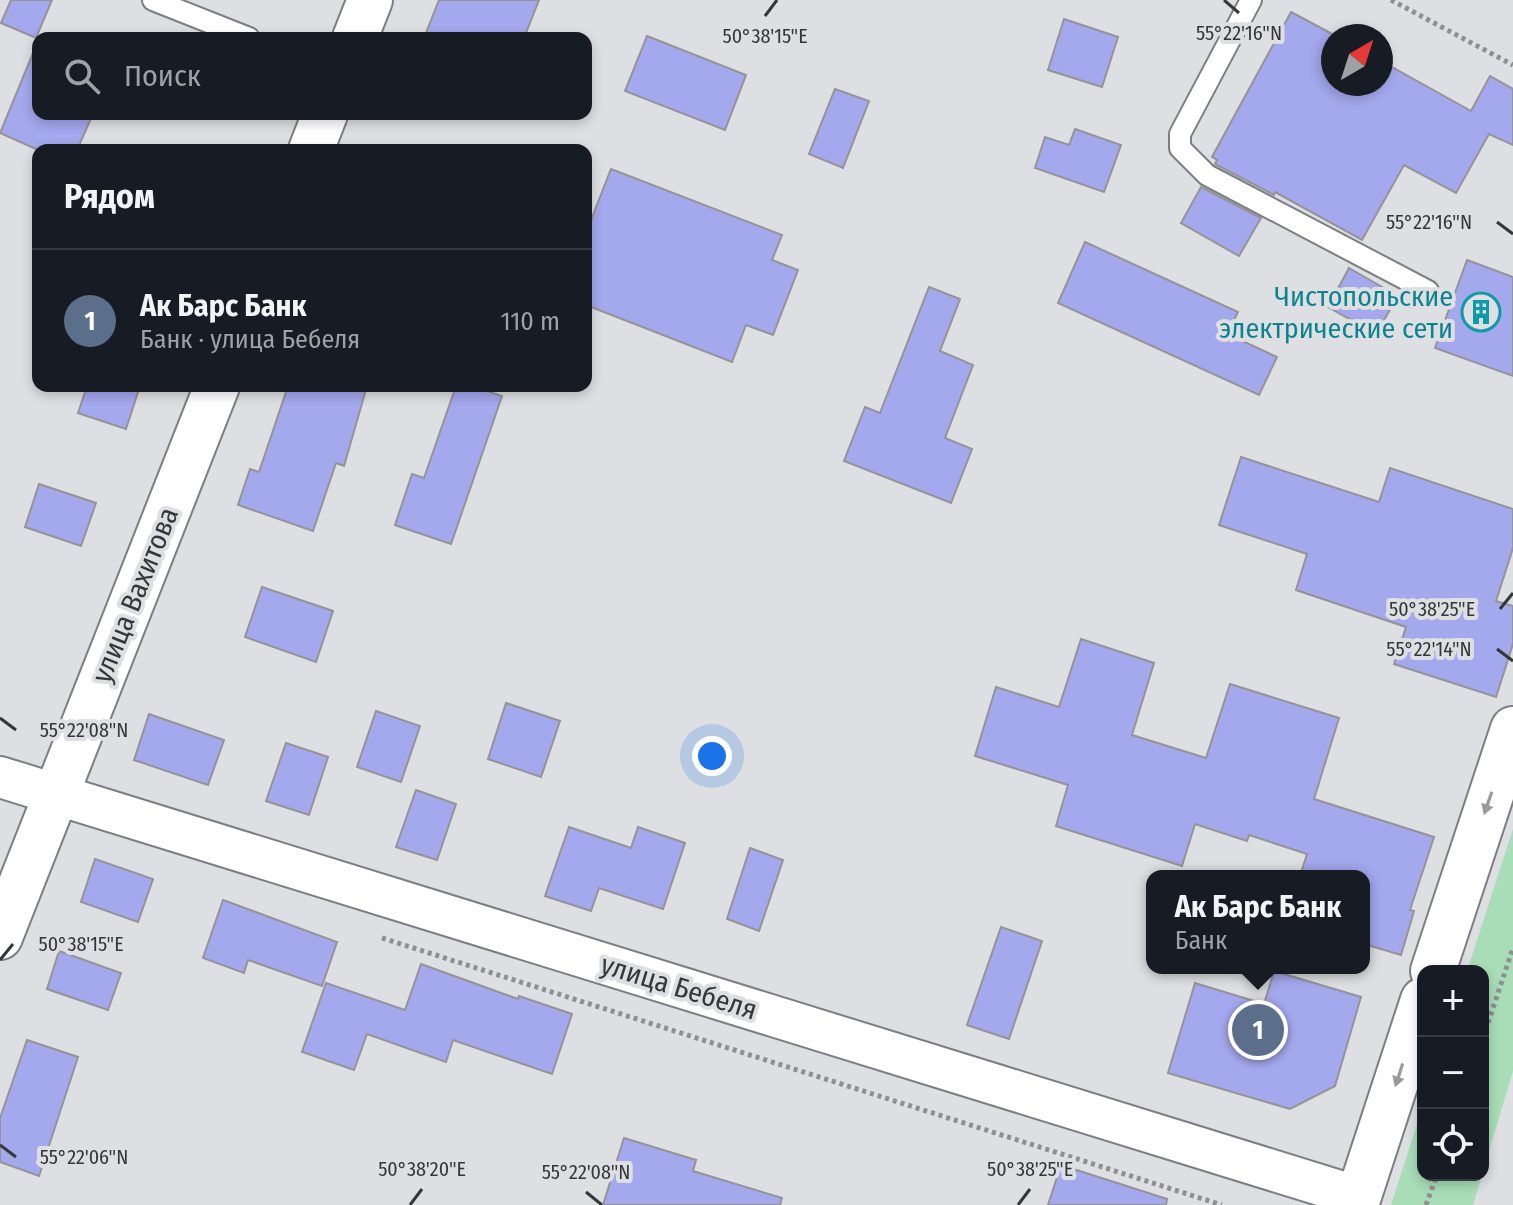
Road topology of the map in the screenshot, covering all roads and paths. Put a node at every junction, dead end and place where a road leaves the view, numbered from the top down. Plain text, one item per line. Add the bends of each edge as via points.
1 (153, 0) edge
2 (370, 0) edge
3 (1251, 0) edge
4 (1391, 0) edge
5 (234, 32) edge
6 (357, 32) edge
7 (1513, 65) edge
8 (323, 120) edge
9 (313, 144) edge
10 (1428, 291) dead end
11 (215, 392) edge
12 (1513, 729) edge
13 (0, 777) edge
14 (56, 795) junction
15 (375, 936) dead end
16 (0, 937) edge
17 (1513, 948) edge
18 (1435, 965) edge
19 (1417, 1018) edge
20 (1483, 1037) edge
21 (1435, 1181) edge
22 (1357, 1201) edge
23 (1222, 1205) edge
24 (1426, 1205) edge

1 - 5 lane
2 - 6 street
3 - 10 lane via 1180,134 1180,148 1207,175
4 - 7 path
8 - 9 street
11 - 14 street, улица Вахитова
12 -> 18 street
13 - 14 street, улица Бебеля
14 - 16 street, улица Вахитова
14 - 22 street, улица Бебеля
15 - 23 path
17 - 20 path
19 -> 22 street
21 - 24 path

